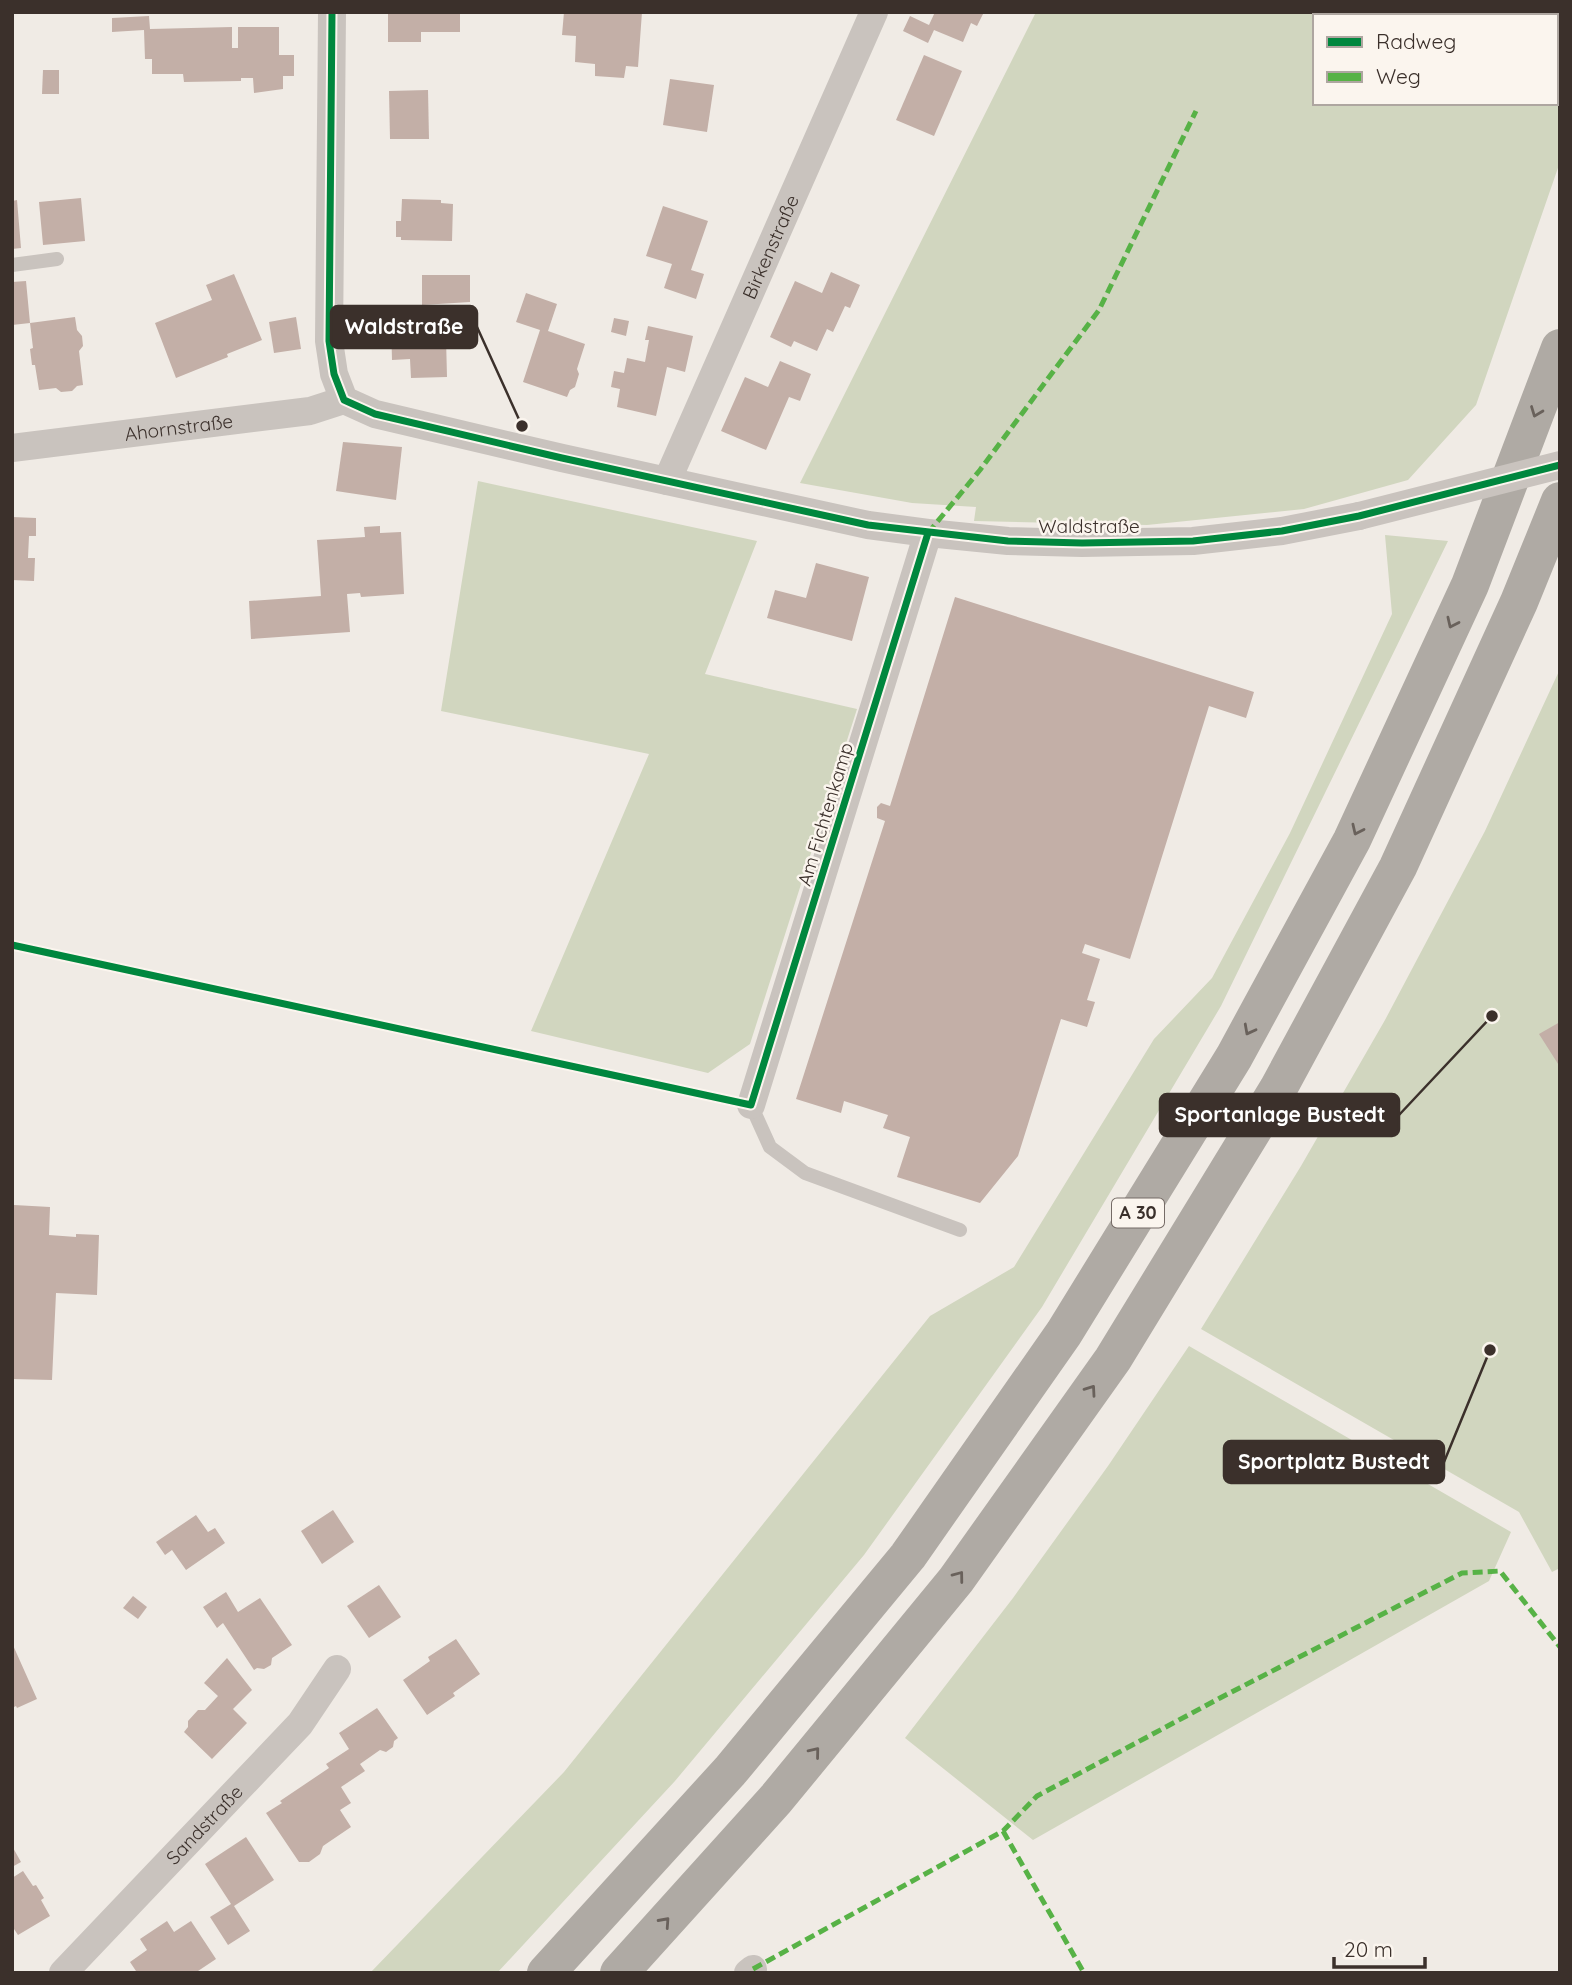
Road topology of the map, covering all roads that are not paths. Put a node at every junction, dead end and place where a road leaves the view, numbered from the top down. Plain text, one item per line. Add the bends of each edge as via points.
1 (332, 12) edge
2 (874, 12) edge
3 (57, 259) dead end
4 (12, 265) edge
5 (1560, 348) edge
6 (344, 400) junction
7 (12, 448) edge
8 (1560, 465) edge
9 (667, 481) junction
10 (1560, 500) edge
11 (928, 533) junction
12 (751, 1105) joint
13 (960, 1230) dead end
14 (337, 1669) dead end
15 (63, 1973) edge
16 (546, 1973) edge
17 (619, 1973) edge

1 - 6 street via 329,341
2 - 9 street, Birkenstraße
3 - 4 lane
5 -> 16 highway, A 30 via 1470,585 1352,840 1234,1057 1065,1333 908,1556 730,1771
6 - 7 street, Ahornstraße via 310,411
6 - 9 street, Waldstraße via 375,414
8 - 11 street, Waldstraße, bridge via 1359,516 1193,541 1008,541
9 - 11 street, Waldstraße
17 -> 10 highway, A 30 via 776,1799 956,1580 1114,1359 1278,1089 1398,867 1519,602
11 - 12 street, Am Fichtenkamp
12 - 13 lane via 770,1147 805,1173
14 - 15 street, Sandstraße via 300,1724

